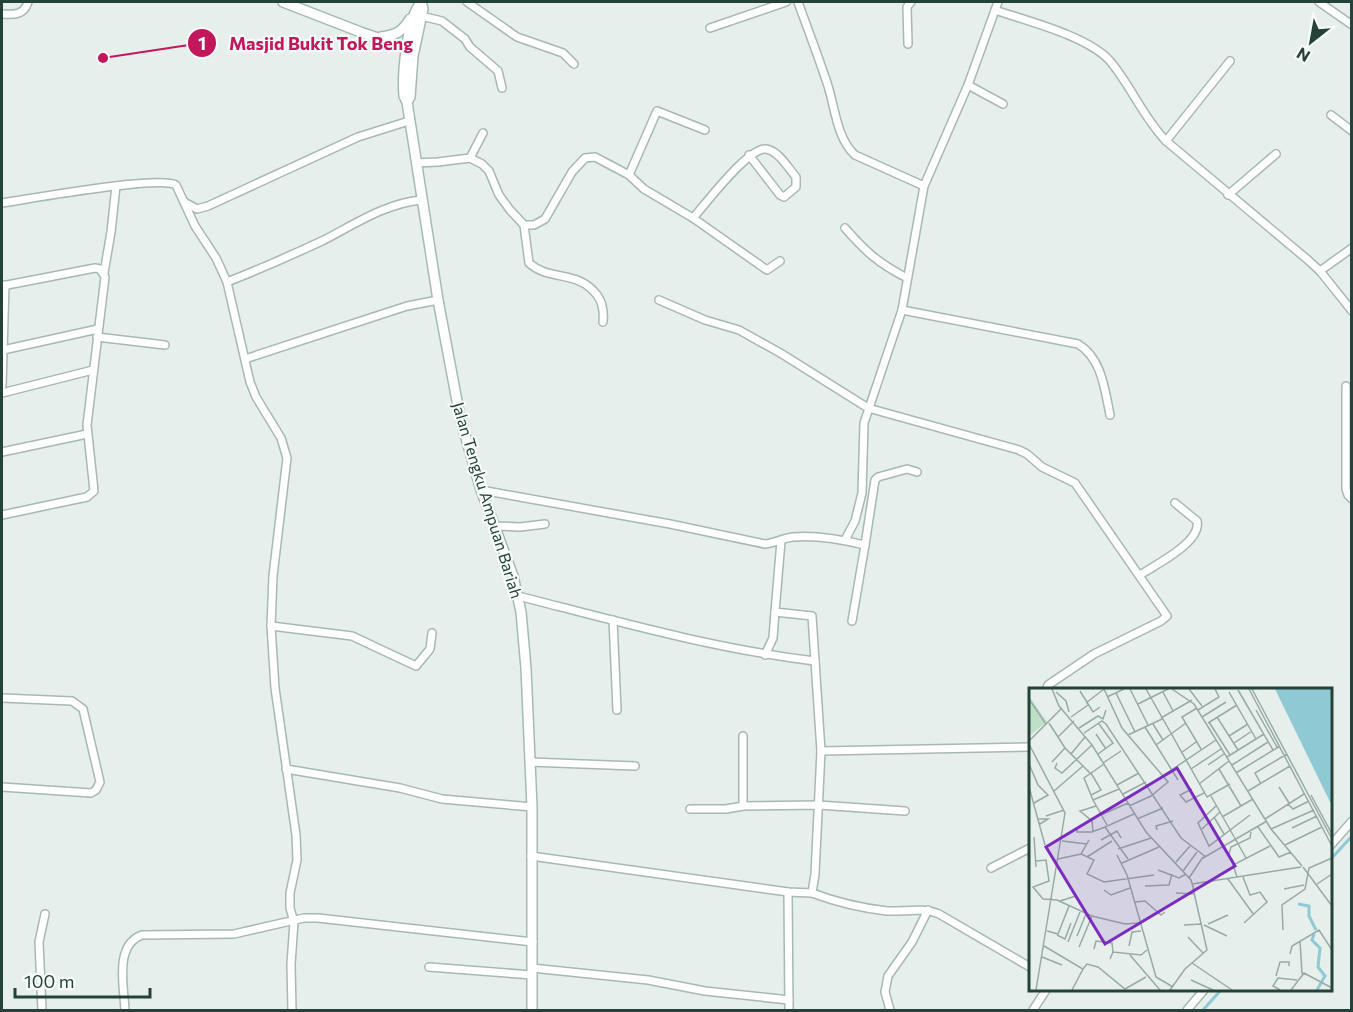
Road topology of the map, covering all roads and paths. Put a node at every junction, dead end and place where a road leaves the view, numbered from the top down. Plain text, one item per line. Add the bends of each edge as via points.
1 (28, 2) edge
2 (283, 2) edge
3 (467, 2) edge
4 (786, 2) edge
5 (798, 2) edge
6 (911, 2) edge
7 (998, 2) edge
8 (1319, 2) edge
9 (420, 7) edge
10 (995, 10) junction
11 (2, 14) edge
12 (1352, 25) edge
13 (710, 28) dead end
14 (363, 33) junction
15 (378, 37) junction
16 (908, 44) dead end
17 (410, 52) junction
18 (1230, 61) dead end
19 (574, 64) dead end
20 (968, 85) junction
21 (502, 88) dead end
22 (1003, 104) dead end
23 (1330, 115) dead end
24 (409, 121) junction
25 (705, 130) dead end
26 (1352, 131) edge
27 (483, 133) dead end
28 (1166, 141) junction
29 (1276, 154) dead end
30 (749, 155) junction
31 (470, 158) junction
32 (416, 163) junction
33 (629, 175) junction
34 (116, 186) junction
35 (924, 186) junction
36 (1228, 195) junction
37 (182, 200) junction
38 (422, 200) junction
39 (2, 203) edge
40 (208, 206) junction
41 (693, 218) junction
42 (524, 225) junction
43 (195, 226) junction
44 (845, 228) dead end
45 (1352, 248) edge
46 (780, 261) dead end
47 (1320, 271) junction
48 (104, 273) junction
49 (907, 278) junction
50 (227, 282) junction
51 (3, 285) edge
52 (438, 300) junction
53 (659, 300) dead end
54 (902, 310) junction
55 (1352, 311) edge
56 (603, 322) dead end
57 (98, 333) junction
58 (165, 345) dead end
59 (3, 350) edge
60 (245, 359) junction
61 (93, 370) junction
62 (2, 386) edge
63 (1346, 386) dead end
64 (2, 393) edge
65 (868, 408) junction
66 (1110, 415) dead end
67 (87, 434) junction
68 (2, 452) edge
69 (917, 472) dead end
70 (481, 490) junction
71 (1352, 499) edge
72 (1175, 503) dead end
73 (2, 515) edge
74 (545, 524) dead end
75 (496, 526) junction
76 (844, 540) junction
77 (781, 541) junction
78 (865, 545) junction
79 (1140, 575) junction
80 (518, 596) junction
81 (775, 612) junction
82 (613, 620) junction
83 (852, 621) dead end
84 (271, 626) junction
85 (432, 633) dead end
86 (765, 655) junction
87 (815, 661) junction
88 (1047, 688) edge
89 (2, 698) edge
90 (617, 710) dead end
91 (743, 736) dead end
92 (1029, 747) edge
93 (821, 751) junction
94 (530, 762) junction
95 (635, 766) dead end
96 (286, 769) junction
97 (2, 787) edge
98 (819, 805) junction
99 (743, 806) junction
100 (532, 807) junction
101 (690, 809) dead end
102 (905, 811) dead end
103 (1352, 821) edge
104 (1332, 844) edge
105 (1029, 849) edge
106 (531, 856) junction
107 (991, 868) dead end
108 (788, 892) junction
109 (812, 893) junction
110 (928, 910) junction
111 (45, 914) dead end
112 (294, 922) junction
113 (532, 942) junction
114 (1029, 966) edge
115 (429, 968) dead end
116 (532, 971) junction
117 (1045, 991) edge
118 (1203, 991) edge
119 (789, 1000) junction
120 (42, 1011) edge
121 (124, 1011) edge
122 (292, 1011) edge
123 (532, 1011) edge
124 (789, 1011) edge
125 (890, 1011) edge
126 (1033, 1011) edge
127 (1186, 1011) edge

1 - 11 street via 21,13
2 - 14 main road
3 - 19 street via 517,37 563,53
4 - 13 street
5 - 35 street via 848,149
6 - 16 street via 907,7
7 - 10 street
8 - 12 street
9 - 15 main road via 404,29 395,35
9 - 17 main road, Jalan Tengku Ampuan Bariah
9 - 21 street via 465,39 498,71
10 - 20 street
10 - 28 street via 1068,35 1102,54
14 - 15 main road
14 - 17 main road
15 - 17 main road
17 - 24 main road, Jalan Tengku Ampuan Bariah
18 - 28 street
20 - 22 street
20 - 35 street
23 - 26 street
24 - 32 main road, Jalan Tengku Ampuan Bariah
24 - 40 street via 358,137
25 - 33 street via 657,111
27 - 31 street
28 - 36 street
29 - 36 street
30 - 30 street via 780,195 784,197 796,187 796,177 773,152 761,149
30 - 41 street
31 - 32 street
31 - 42 street via 489,171 499,195
32 - 38 main road, Jalan Tengku Ampuan Bariah
33 - 41 street via 644,189
33 - 42 street via 595,157 585,158 572,172 545,219
34 - 37 street via 168,182 176,185
34 - 39 street
34 - 48 street
35 - 49 street
36 - 47 street
37 - 40 street via 197,209
37 - 43 street
38 - 50 street via 386,208
38 - 52 main road, Jalan Tengku Ampuan Bariah
40 - 43 street
41 - 46 street via 767,270
42 - 56 street via 529,263 537,270 568,276 590,286 601,300
43 - 50 street
44 - 49 street via 877,261
45 - 47 street
47 - 55 street
48 - 51 street via 95,268
48 - 57 street
49 - 54 street
50 - 60 street
51 - 59 street
52 - 60 street via 407,306
52 - 70 main road, Jalan Tengku Ampuan Bariah via 460,417
53 - 65 street via 739,330
54 - 65 street
54 - 66 street via 1078,344 1091,354 1101,376
57 - 58 street
57 - 59 street
57 - 61 street
59 - 62 street
60 - 84 street via 256,397 281,438 287,458
61 - 64 street
61 - 67 street
63 - 71 street via 1346,489
65 - 76 street via 862,493 855,521
65 - 79 street via 1019,450 1042,467 1069,479
67 - 68 street
67 - 73 street via 92,495
69 - 78 street via 907,469 875,480
70 - 75 main road, Jalan Tengku Ampuan Bariah
70 - 77 street via 765,544
72 - 79 street via 1197,521 1197,530 1182,549
74 - 75 street
75 - 80 main road, Jalan Tengku Ampuan Bariah
76 - 77 street via 791,537
76 - 78 street
77 - 81 street
78 - 83 street
79 - 88 street via 1166,612 1165,619 1094,654
80 - 82 street
80 - 94 main road, Jalan Tengku Ampuan Bariah
81 - 86 street via 773,638
81 - 87 street via 812,616
82 - 86 street
82 - 90 street
84 - 85 street via 352,636 417,666 430,649
84 - 96 street
86 - 87 street
87 - 93 street
89 - 97 street via 72,701 79,705 86,719 100,782 91,792
91 - 99 street
92 - 93 street
93 - 98 street
94 - 95 street
94 - 100 main road, Jalan Tengku Ampuan Bariah
96 - 100 street via 442,799
96 - 112 street via 297,860 290,893
98 - 99 street
98 - 102 street
98 - 109 street
99 - 101 street
100 - 106 main road, Jalan Tengku Ampuan Bariah
103 - 104 street
105 - 107 street
106 - 108 street
106 - 113 main road, Jalan Tengku Ampuan Bariah
108 - 109 street
108 - 119 street
109 - 110 street via 859,907
110 - 114 street
110 - 125 street via 888,976 885,992
111 - 120 street via 39,942
112 - 113 street via 318,918
112 - 121 street via 234,934 134,938 124,955
112 - 122 street
113 - 116 main road, Jalan Tengku Ampuan Bariah
115 - 116 street
116 - 119 street via 648,980
116 - 123 main road, Jalan Tengku Ampuan Bariah
117 - 126 street
118 - 127 street
119 - 124 street

